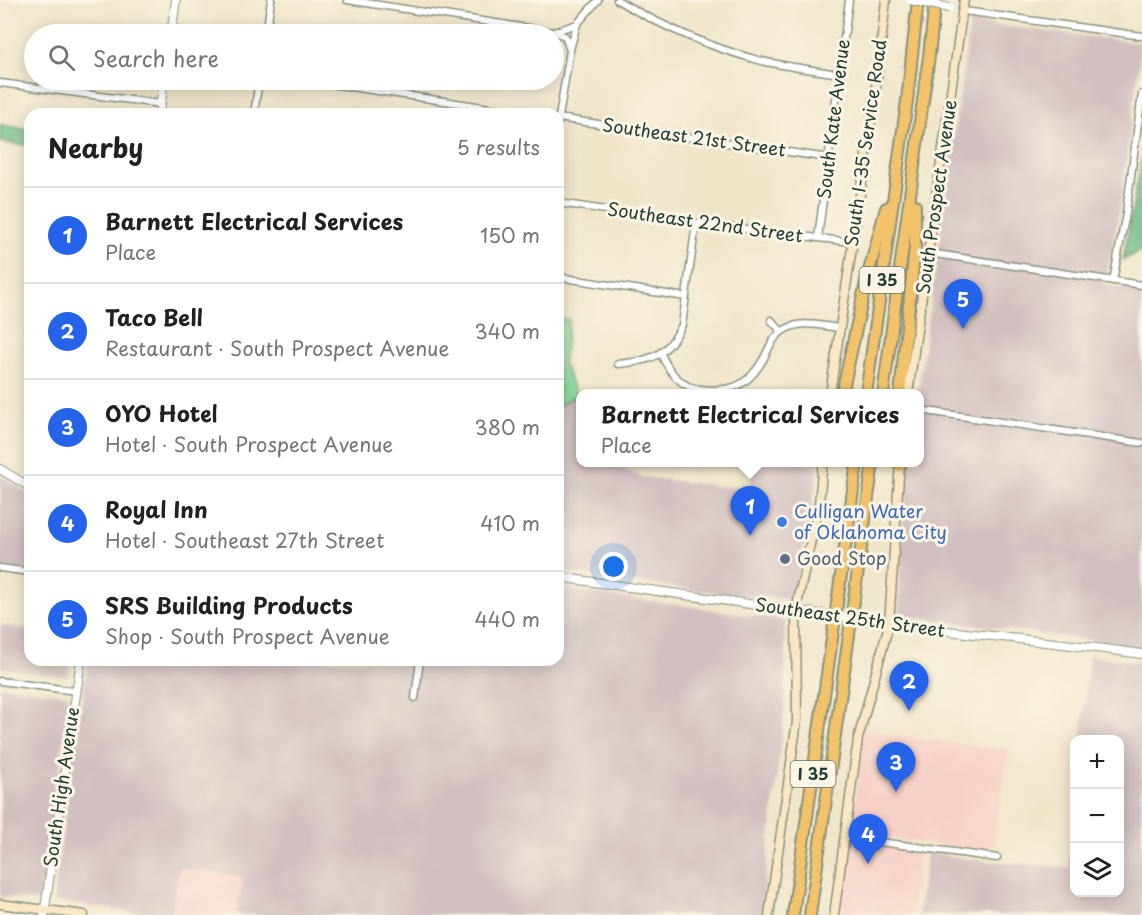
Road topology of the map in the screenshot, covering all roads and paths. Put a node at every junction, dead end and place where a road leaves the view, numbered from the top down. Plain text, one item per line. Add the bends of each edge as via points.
1 (176, 0) edge
2 (271, 0) edge
3 (347, 0) edge
4 (598, 0) edge
5 (617, 0) edge
6 (849, 0) edge
7 (886, 0) edge
8 (910, 0) edge
9 (918, 0) edge
10 (935, 0) edge
11 (964, 0) edge
12 (964, 11) junction
13 (172, 24) edge
14 (267, 24) edge
15 (502, 24) edge
16 (577, 24) junction
17 (564, 28) edge
18 (564, 36) edge
19 (1142, 36) edge
20 (570, 50) junction
21 (840, 74) junction
22 (0, 83) edge
23 (564, 84) edge
24 (24, 86) edge
25 (53, 90) edge
26 (162, 90) edge
27 (258, 90) edge
28 (370, 90) edge
29 (563, 90) edge
30 (1142, 94) edge
31 (160, 104) junction
32 (160, 108) edge
33 (255, 108) edge
34 (490, 108) edge
35 (560, 108) edge
36 (564, 119) edge
37 (829, 158) junction
38 (898, 167) junction
39 (914, 172) junction
40 (564, 204) edge
41 (696, 224) junction
42 (818, 238) junction
43 (852, 242) junction
44 (929, 253) junction
45 (564, 278) edge
46 (1113, 281) junction
47 (1142, 285) edge
48 (686, 297) junction
49 (771, 320) dead end
50 (840, 328) junction
51 (782, 331) junction
52 (661, 354) junction
53 (618, 364) dead end
54 (687, 386) junction
55 (686, 389) edge
56 (702, 389) edge
57 (737, 389) edge
58 (831, 389) edge
59 (843, 389) edge
60 (867, 389) edge
61 (884, 389) edge
62 (900, 389) edge
63 (909, 389) edge
64 (924, 411) edge
65 (1142, 443) edge
66 (823, 467) edge
67 (856, 467) edge
68 (872, 467) edge
69 (900, 467) edge
70 (0, 469) edge
71 (24, 483) edge
72 (0, 568) edge
73 (24, 571) edge
74 (564, 578) edge
75 (796, 610) junction
76 (889, 624) junction
77 (1142, 654) edge
78 (80, 666) edge
79 (419, 666) edge
80 (0, 681) edge
81 (76, 691) junction
82 (415, 698) dead end
83 (844, 837) junction
84 (997, 858) dead end
85 (0, 904) edge
86 (44, 912) edge
87 (84, 915) edge
88 (769, 915) edge
89 (794, 915) edge
90 (810, 915) edge
91 (834, 915) edge

1 - 13 street
2 - 14 street
3 - 15 street
4 - 16 street
5 - 21 street via 717,47 763,61
6 - 21 street, South Kate Avenue
7 - 43 main road, South I-35 Service Road
8 - 12 street, bridge
9 - 38 highway, I 35
10 - 39 highway, I 35
11 - 12 main road, South Prospect Avenue
12 - 19 street
12 - 44 main road, South Prospect Avenue
16 - 17 street
16 - 20 street
18 - 20 street
20 - 23 street
21 - 37 street, South Kate Avenue
22 - 24 street
25 - 31 street
26 - 31 street
27 - 33 street
28 - 34 street
29 - 35 street
30 - 46 street
31 - 32 street
36 - 37 street, Southeast 21st Street
37 - 42 street, South Kate Avenue
38 - 59 highway via 866,282
38 - 60 highway, I 35
39 - 61 highway, I 35
39 - 62 highway via 915,247
40 - 41 street, Southeast 22nd Street
41 - 42 street, Southeast 22nd Street
41 - 48 street
42 - 43 street, Southeast 22nd Street
43 - 50 main road, South I-35 Service Road
44 - 46 street
44 - 63 main road, South Prospect Avenue
45 - 48 street
46 - 47 street
48 - 52 street via 682,325
49 - 51 street
50 - 51 street via 797,324
50 - 58 main road, South I-35 Service Road
51 - 57 street
52 - 53 street
52 - 54 street via 666,366
54 - 55 street
54 - 56 street
64 - 65 street
66 - 75 main road via 819,503
67 - 89 highway, I 35
68 - 90 highway, I 35
69 - 76 main road
70 - 71 street
72 - 73 street
74 - 75 street, Southeast 25th Street
75 - 76 street, Southeast 25th Street, bridge
75 - 88 main road via 797,721
76 - 77 street, Southeast 25th Street
76 - 83 main road via 858,739
78 - 81 street, South High Avenue
79 - 82 street
80 - 81 street
81 - 86 street, South High Avenue
83 - 84 street
83 - 91 main road
85 - 86 main road
86 - 87 main road

